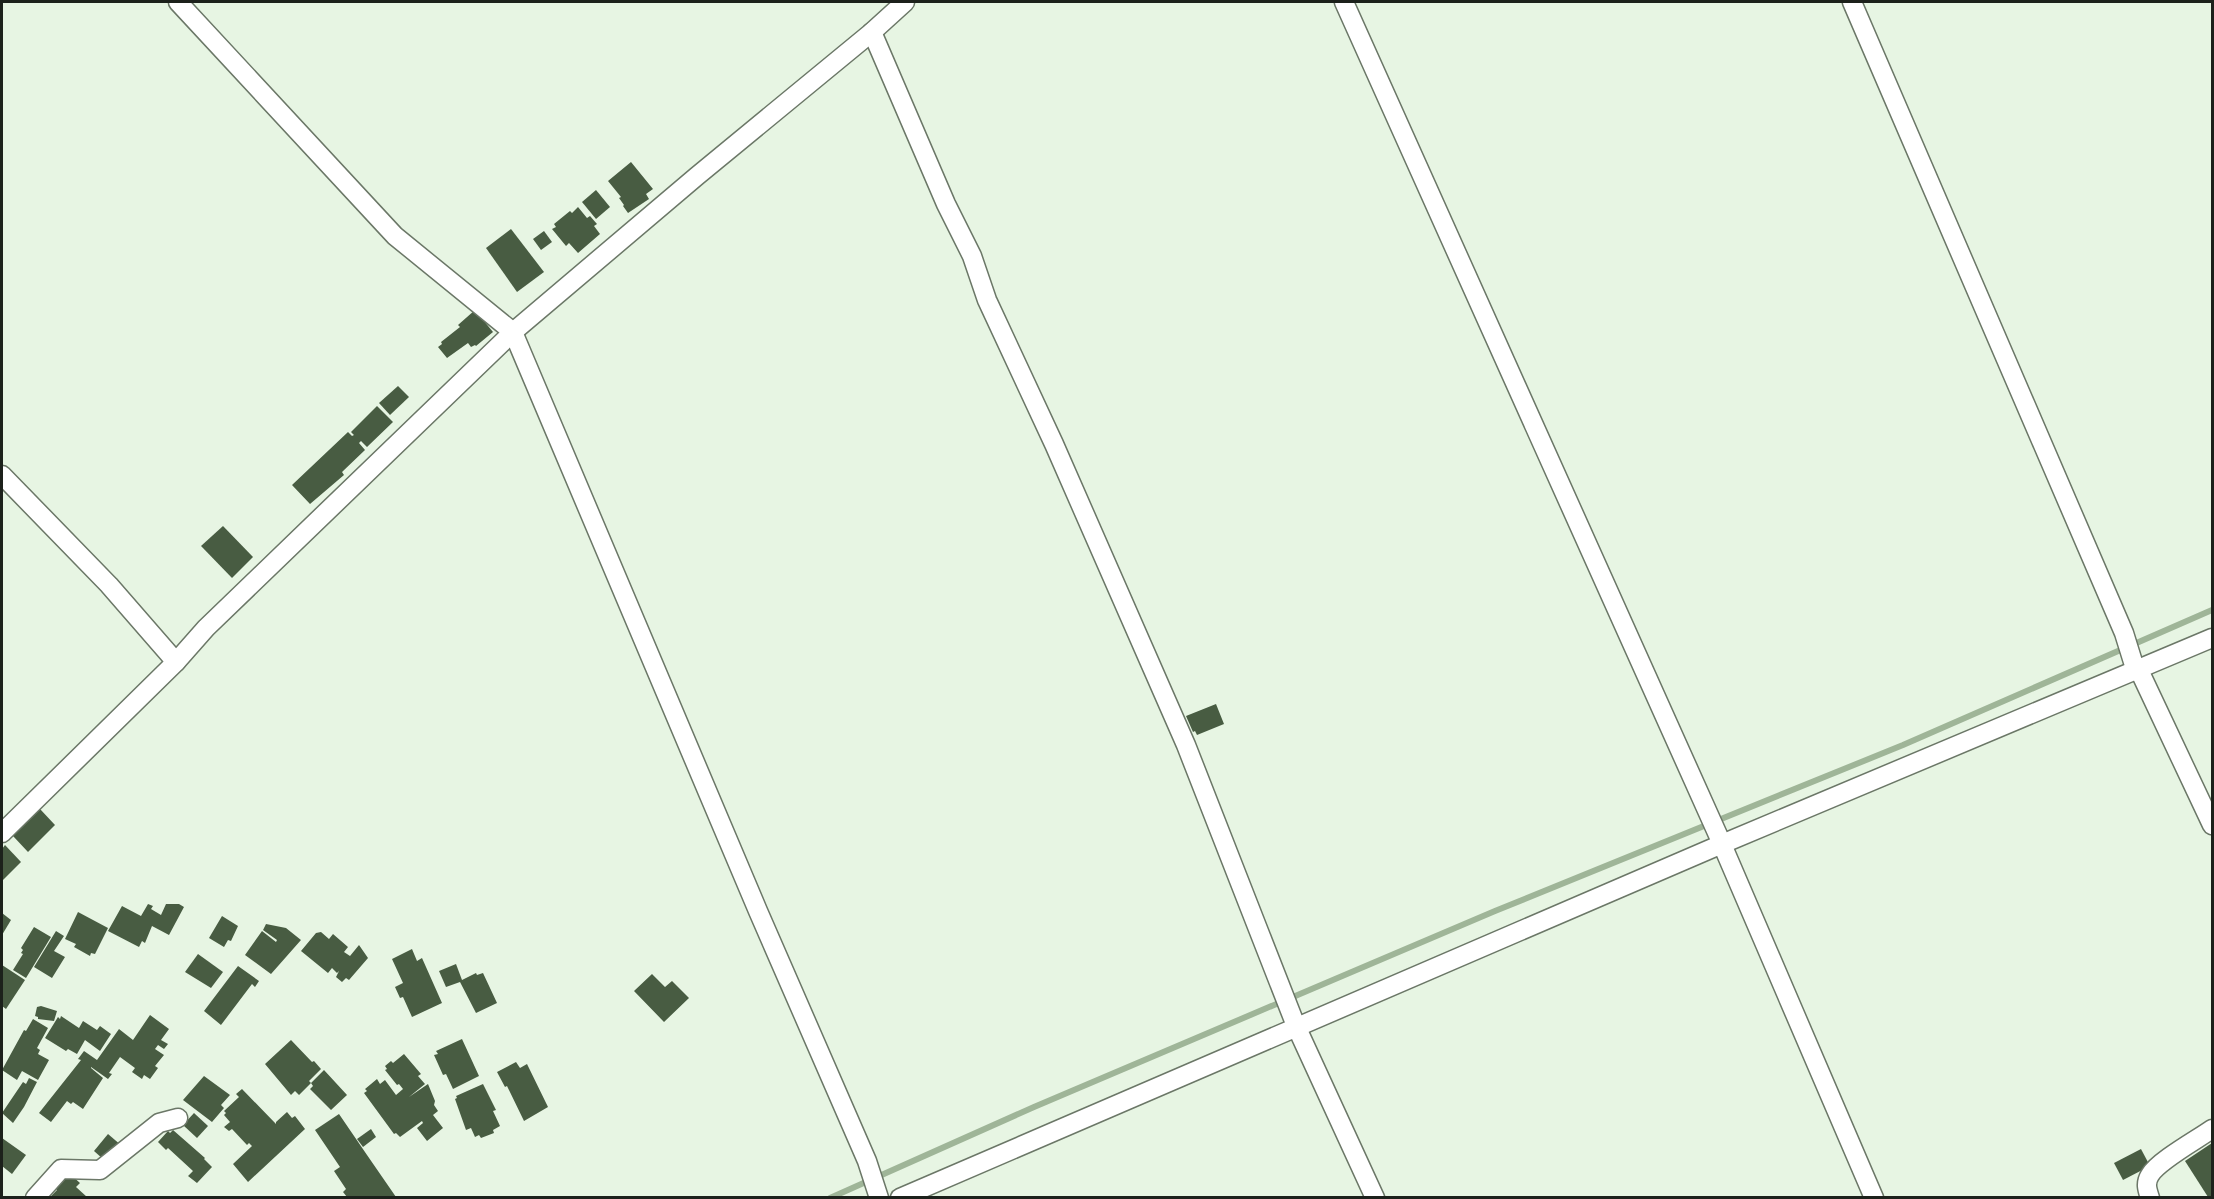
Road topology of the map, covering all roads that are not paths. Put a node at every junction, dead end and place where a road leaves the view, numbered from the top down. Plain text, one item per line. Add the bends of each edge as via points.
1 (178, 2) edge
2 (905, 2) edge
3 (1344, 2) edge
4 (1852, 2) edge
5 (872, 32) junction
6 (513, 332) junction
7 (2, 475) edge
8 (2212, 638) edge
9 (176, 662) junction
10 (2136, 666) junction
11 (2212, 825) edge
12 (2, 833) edge
13 (1720, 840) junction
14 (1294, 1019) junction
15 (178, 1118) dead end
16 (2212, 1129) edge
17 (878, 1194) edge
18 (35, 1197) edge
19 (900, 1197) edge
20 (1375, 1197) edge
21 (1874, 1197) edge
22 (2150, 1197) edge

1 - 6 street via 395,236
2 - 5 street
3 - 13 street
4 - 10 street
5 - 6 street
5 - 14 street via 1186,745
6 - 9 street via 214,620
6 - 17 street
7 - 9 street via 109,585
8 - 10 street
9 - 12 street
10 - 11 street
10 - 13 street
13 - 14 street
13 - 21 street
14 - 19 street
14 - 20 street
15 - 18 street via 159,1123 100,1170 61,1169
16 - 22 street via 2151,1173 2146,1186

